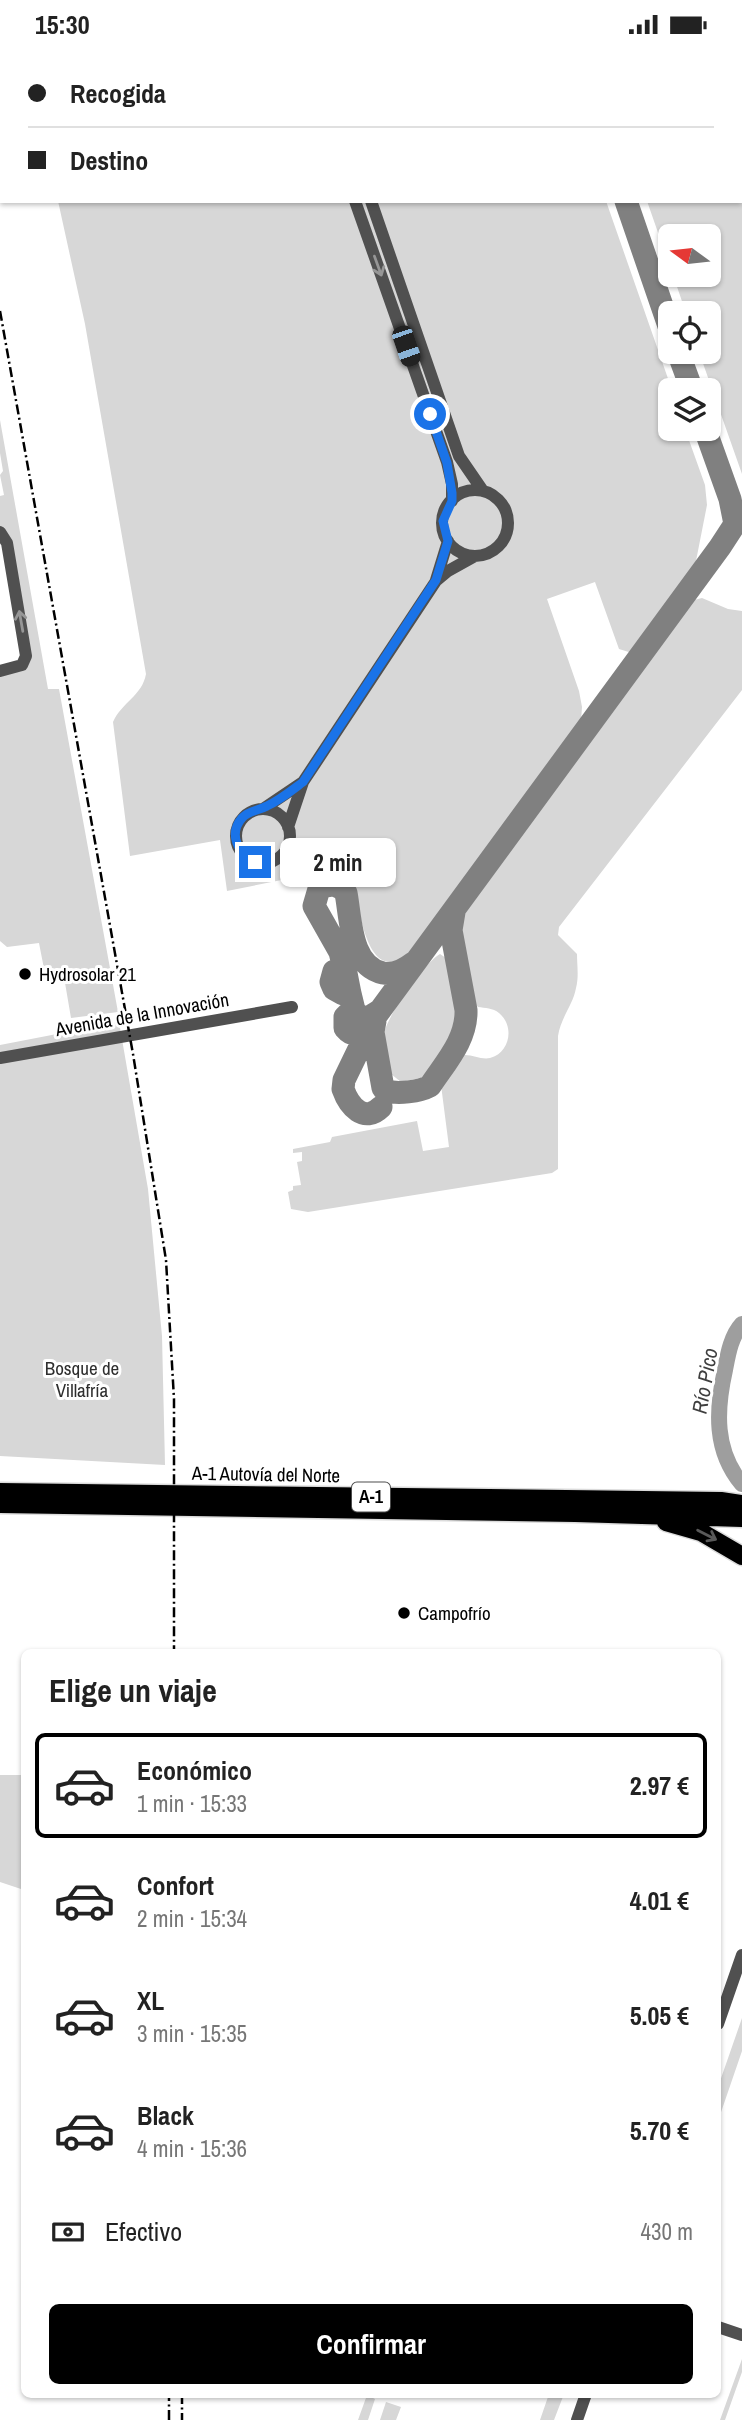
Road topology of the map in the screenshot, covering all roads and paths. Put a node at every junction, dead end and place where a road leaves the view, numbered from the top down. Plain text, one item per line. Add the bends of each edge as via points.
1 (356, 203) edge
2 (372, 203) edge
3 (482, 491) junction
4 (452, 501) junction
5 (0, 532) edge
6 (448, 541) junction
7 (475, 556) junction
8 (436, 580) junction
9 (0, 671) edge
10 (303, 782) junction
11 (262, 809) junction
12 (288, 827) junction
13 (292, 1007) dead end
14 (0, 1058) edge
15 (3, 1502) edge
16 (742, 1504) edge
17 (460, 1511) junction
18 (742, 1518) edge
19 (742, 1556) edge
20 (742, 1955) edge
21 (721, 2015) edge
22 (721, 2328) edge
23 (742, 2335) edge
24 (585, 2398) edge
25 (577, 2420) edge

1 -> 4 street via 446,459
2 - 3 street via 459,456
3 - 4 street via 460,494
3 - 7 street via 500,502 507,533 495,550
4 - 6 street via 443,521
9 -> 5 street via 22,665 26,656 7,543
6 - 7 street via 464,554
6 - 8 street
7 - 8 street
8 - 10 street
10 - 11 street
10 - 12 street
11 - 12 street via 282,816
11 - 12 street via 248,812 237,826 237,844 247,858 264,863 281,856 289,841
13 - 14 street, Avenida de la Innovación
15 - 16 highway, A-1 Autovía del Norte / A-1
15 - 17 highway, A-1 Autovía del Norte / A-1
17 - 18 highway, A-1 Autovía del Norte / A-1
17 -> 19 highway via 494,1517 666,1522 701,1532
20 - 21 street
22 - 23 street
24 - 25 street

